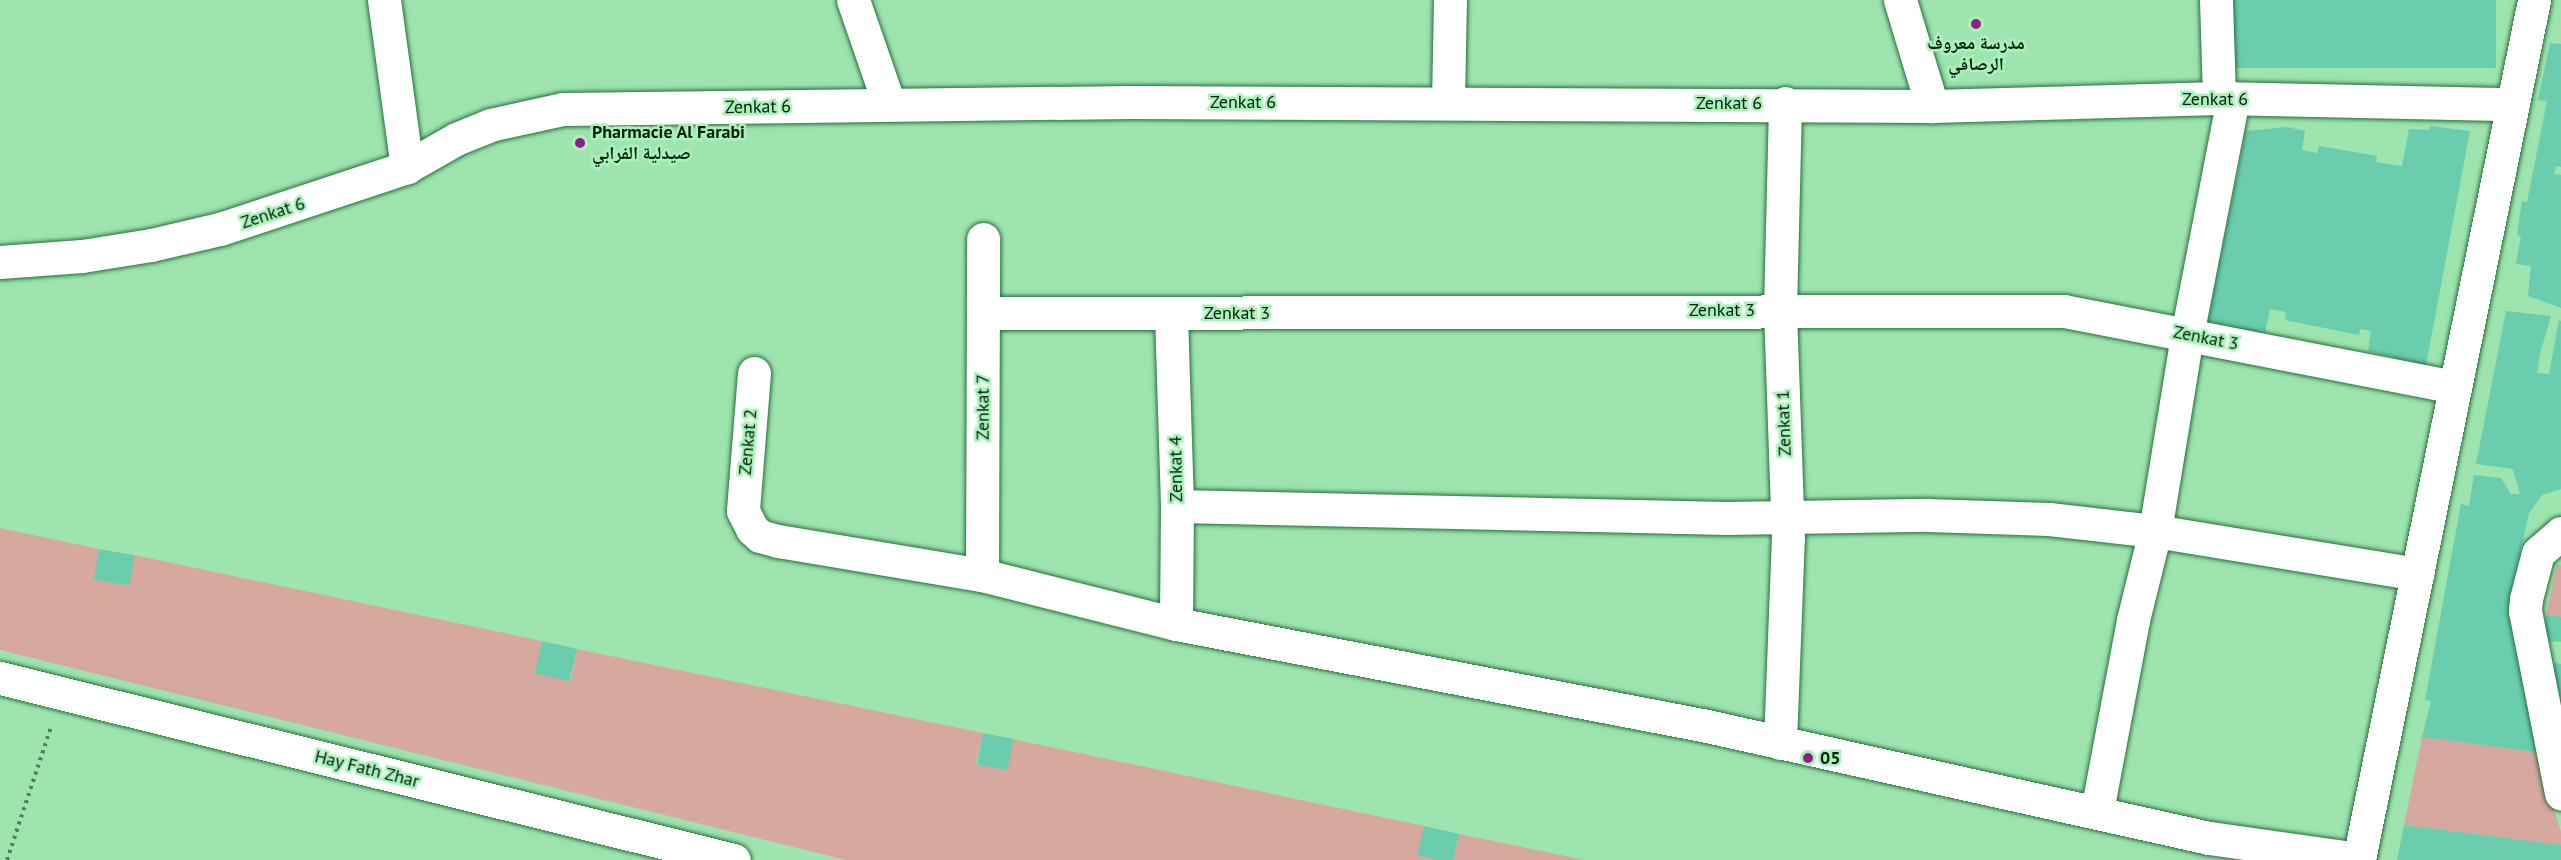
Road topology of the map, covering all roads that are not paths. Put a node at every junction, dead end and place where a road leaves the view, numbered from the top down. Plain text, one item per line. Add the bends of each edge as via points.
1 (384, 0) edge
2 (853, 0) edge
3 (1450, 0) edge
4 (1900, 0) edge
5 (2216, 0) edge
6 (2534, 0) edge
7 (2226, 98) junction
8 (1448, 102) junction
9 (1785, 103) junction
10 (889, 104) junction
11 (2512, 104) junction
12 (1932, 105) junction
13 (407, 167) junction
14 (983, 239) dead end
15 (0, 262) edge
16 (1780, 310) junction
17 (983, 313) junction
18 (1171, 314) junction
19 (2187, 334) junction
20 (754, 373) dead end
21 (2455, 387) junction
22 (1177, 506) junction
23 (1788, 516) junction
24 (2155, 531) junction
25 (2561, 533) edge
26 (2417, 574) junction
27 (982, 575) junction
28 (1176, 624) junction
29 (0, 678) edge
30 (1780, 743) junction
31 (2561, 793) edge
32 (2097, 811) junction
33 (734, 860) edge

1 - 13 street
2 - 10 street
3 - 8 street
4 - 12 street
5 - 7 street
6 - 11 street
7 - 11 street, Zenkat 6
7 - 12 street, Zenkat 6
7 - 19 street
8 - 9 street, Zenkat 6
8 - 10 street, Zenkat 6
9 - 12 street, Zenkat 6
9 - 16 street, Zenkat 1
10 - 13 street, Zenkat 6 via 563,109 490,125
11 - 21 street
13 - 15 street, Zenkat 6 via 220,229 82,256
14 - 17 street, Zenkat 7
16 - 18 street, Zenkat 3
16 - 19 street, Zenkat 3 via 2064,311
16 - 23 street, Zenkat 1
17 - 18 street, Zenkat 3
17 - 27 street, Zenkat 7
18 - 22 street, Zenkat 4
19 - 21 street, Zenkat 3
19 - 24 street
20 - 27 street, Zenkat 2 via 743,511 752,529 760,536 778,541
21 - 26 street
22 - 23 street
22 - 28 street, Zenkat 4
23 - 24 street via 1987,516
23 - 30 street, Zenkat 1
24 - 26 street
24 - 32 street via 2133,620
25 - 31 street via 2538,553 2525,611
26 - 32 street via 2359,859 2209,838
27 - 28 street
28 - 30 street
29 - 33 street, Hay Fath Zhar
30 - 32 street

